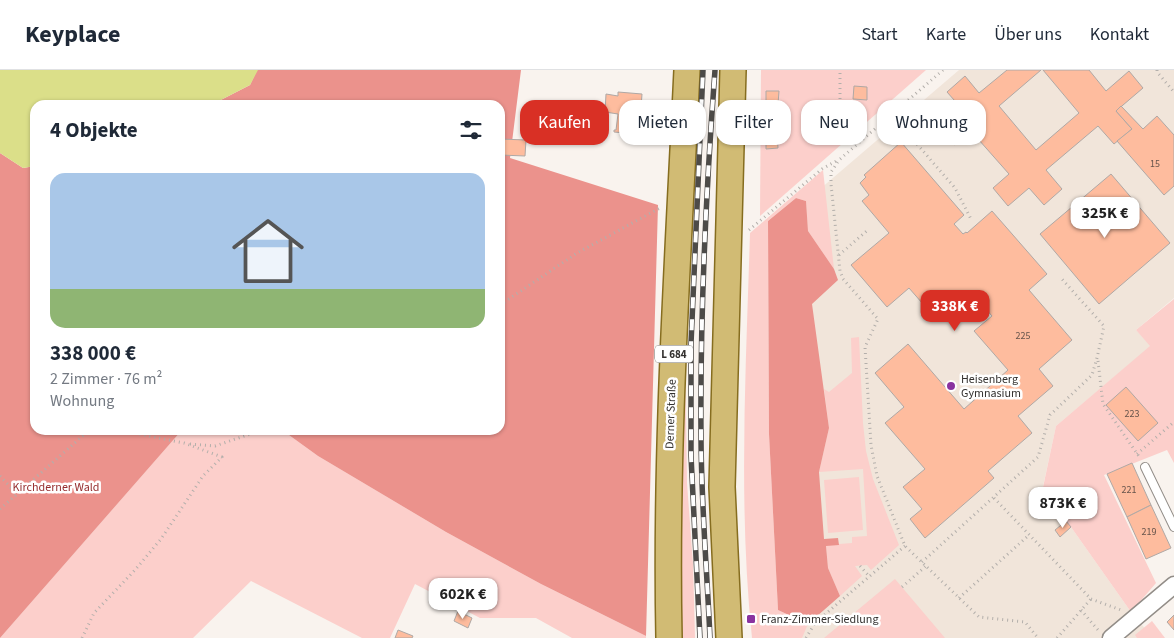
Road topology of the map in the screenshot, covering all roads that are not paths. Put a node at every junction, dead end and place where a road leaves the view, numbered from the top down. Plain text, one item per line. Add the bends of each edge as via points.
1 (687, 70) edge
2 (733, 70) edge
3 (1145, 467) road end
4 (1174, 527) edge
5 (1174, 585) edge
6 (728, 632) edge
7 (669, 638) edge
8 (1111, 638) edge

1 - 7 main road, Derner Straße / L 684 via 670,435
2 - 6 main road via 722,487
3 - 4 lane
5 - 8 street

